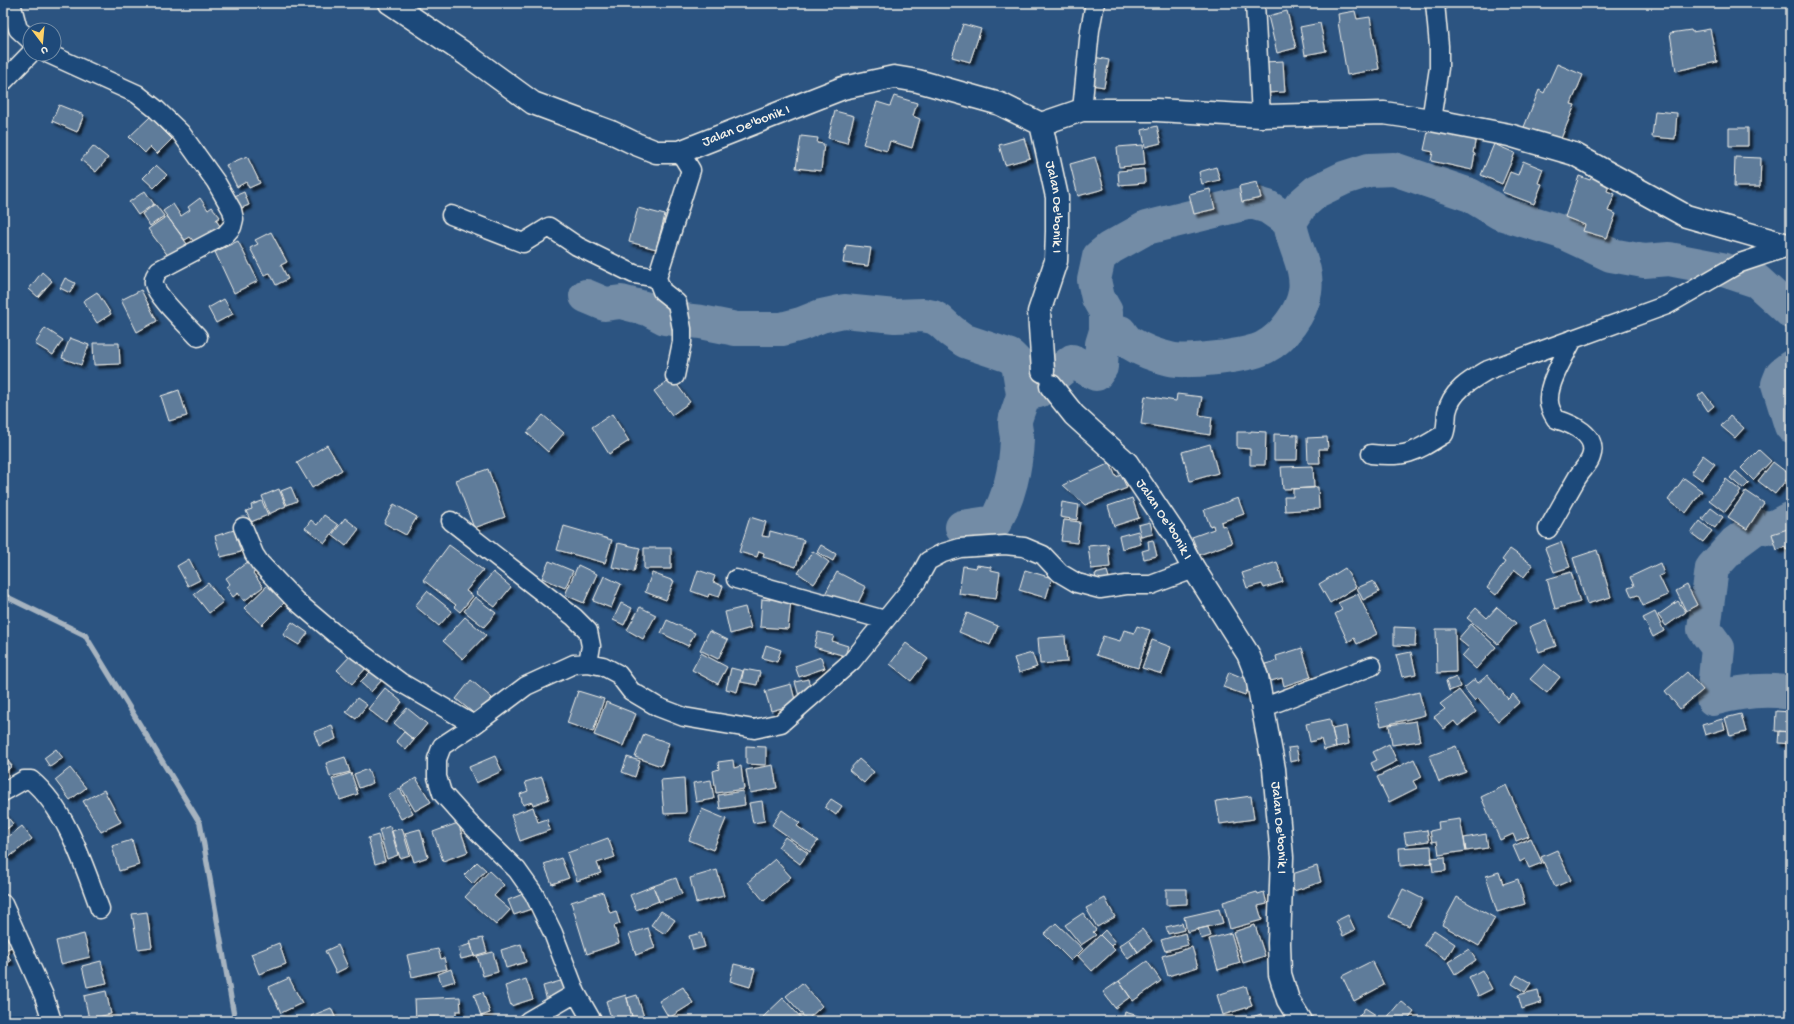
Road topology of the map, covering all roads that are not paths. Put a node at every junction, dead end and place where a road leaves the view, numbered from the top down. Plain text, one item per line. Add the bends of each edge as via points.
1 (11, 3) edge
2 (390, 3) edge
3 (1095, 3) edge
4 (1255, 3) edge
5 (1435, 3) edge
6 (22, 33) edge
7 (62, 60) edge
8 (22, 62) edge
9 (3, 82) edge
10 (1082, 110) junction
11 (1261, 116) junction
12 (1431, 120) junction
13 (1041, 124) junction
14 (680, 152) junction
15 (450, 215) dead end
16 (1791, 246) edge
17 (657, 278) junction
18 (198, 337) dead end
19 (1572, 339) junction
20 (675, 376) dead end
21 (1371, 454) dead end
22 (451, 521) dead end
23 (243, 527) dead end
24 (1548, 529) dead end
25 (1194, 569) junction
26 (736, 579) dead end
27 (885, 620) junction
28 (588, 663) junction
29 (1372, 666) dead end
30 (1262, 708) junction
31 (474, 725) junction
32 (3, 792) edge
33 (3, 904) edge
34 (100, 909) dead end
35 (576, 993) junction
36 (52, 1021) edge
37 (528, 1021) edge
38 (592, 1021) edge
39 (1301, 1021) edge

1 - 6 street via 18,29
2 - 14 street, Jalan Oe'bonik I via 533,103 656,152
3 - 10 street
4 - 11 street
5 - 12 street via 1439,68
7 - 18 street via 137,94 156,109 181,133 232,210 234,219 225,235 159,270 155,276 154,283 160,294
8 - 9 street
10 - 11 street via 1157,110
10 - 13 street
11 - 12 street via 1384,113
12 - 16 street via 1509,135 1574,154 1686,216
13 - 14 street, Jalan Oe'bonik I via 1000,104 918,81 894,77 843,88
13 - 25 street, Jalan Oe'bonik I via 1057,197 1056,261 1038,312 1047,379 1074,415 1127,463 1174,533
14 - 17 street via 691,170
15 - 17 street via 523,243 549,227 577,246 634,274
16 - 19 street via 1740,263 1667,305
17 - 20 street via 662,291 678,303 682,342
19 - 21 street via 1508,362 1472,379 1450,401 1444,434 1427,444 1411,453 1392,456
19 - 24 street via 1553,382 1549,398 1550,408 1556,419 1572,424 1585,434 1592,444 1591,457
22 - 28 street via 574,617 588,631 591,646
23 - 31 street via 260,563 295,600 334,633 400,682
25 - 27 street via 1151,585 1100,588 1077,583 1060,572 1043,555 1024,547 1005,544 960,548 928,561 918,581
25 - 30 street, Jalan Oe'bonik I via 1248,654 1257,677
26 - 27 street
27 - 28 street via 852,661 781,723 754,729 684,717 658,707 631,691 618,674 604,666
28 - 31 street via 574,664 526,686
29 - 30 street
30 - 39 street, Jalan Oe'bonik I via 1274,769 1282,857 1280,974 1288,1000
31 - 35 street via 442,746 437,759 436,777 442,793 517,870 534,894 553,933
32 - 34 street via 24,780 31,780 54,805 73,841
33 - 36 street via 44,996
35 - 37 street
35 - 38 street

